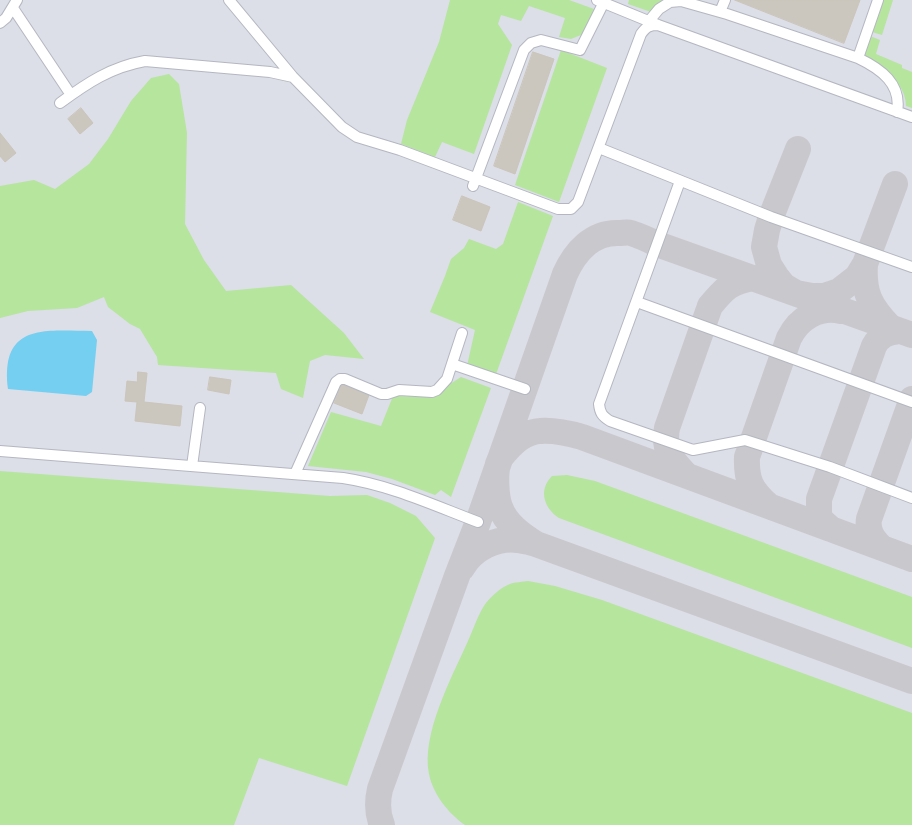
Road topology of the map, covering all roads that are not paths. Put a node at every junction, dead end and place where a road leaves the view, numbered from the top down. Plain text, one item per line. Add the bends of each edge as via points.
1 (229, 0) edge
2 (725, 0) edge
3 (878, 0) edge
4 (602, 1) edge
5 (15, 4) edge
6 (720, 12) junction
7 (0, 23) edge
8 (653, 23) junction
9 (858, 58) junction
10 (293, 77) junction
11 (71, 95) junction
12 (60, 103) dead end
13 (897, 112) junction
14 (912, 117) edge
15 (598, 148) junction
16 (680, 181) junction
17 (474, 182) junction
18 (912, 267) edge
19 (636, 302) junction
20 (462, 333) dead end
21 (452, 364) junction
22 (525, 390) dead end
23 (912, 402) edge
24 (200, 408) dead end
25 (0, 451) edge
26 (192, 466) junction
27 (295, 474) junction
28 (912, 498) edge
29 (478, 522) dead end

1 - 10 lane
2 - 6 lane
3 - 9 lane
4 - 8 lane
4 - 17 lane via 580,50 541,40 531,43 524,50
5 - 7 lane
5 - 11 lane
6 - 8 lane via 682,1 670,2 659,9
6 - 9 lane
8 - 13 lane
8 - 15 lane via 640,34
9 - 13 lane via 879,69 894,87 899,101
10 - 11 lane via 270,72 145,60 110,70
10 - 17 lane via 342,127 357,138 400,150
11 - 12 lane
13 - 14 lane
15 - 16 lane
15 - 17 lane via 578,202 571,209 558,209
16 - 18 lane
16 - 19 lane
19 - 23 lane
19 - 28 lane via 599,404 604,417 693,450 745,440
20 - 21 lane
21 - 22 lane
21 - 27 lane via 447,379 432,392 399,390 380,394 340,378
24 - 26 lane
25 - 26 lane
26 - 27 lane
27 - 29 lane via 372,483

